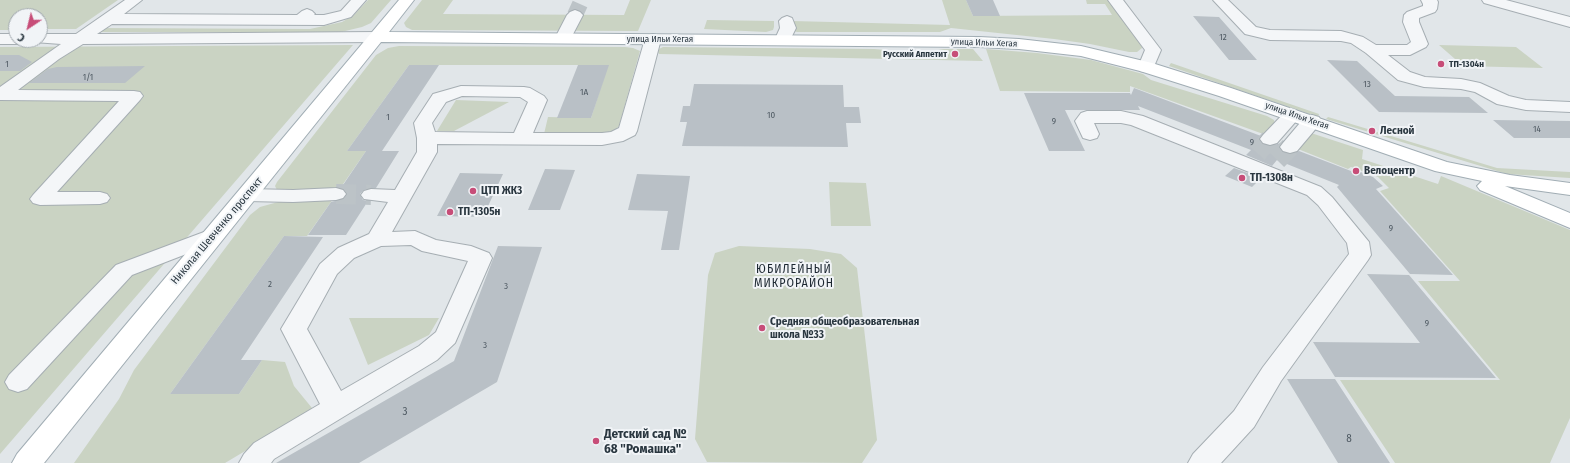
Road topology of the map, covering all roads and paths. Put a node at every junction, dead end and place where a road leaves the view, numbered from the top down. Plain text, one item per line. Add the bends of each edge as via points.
1 (135, 0) edge
2 (359, 0) edge
3 (407, 0) edge
4 (1115, 0) edge
5 (1220, 0) edge
6 (1428, 0) edge
7 (1489, 0) edge
8 (578, 6) tunnel mouth
9 (108, 19) junction
10 (787, 21) dead end
11 (1570, 22) edge
12 (377, 37) junction
13 (563, 38) junction
14 (48, 39) edge
15 (80, 39) junction
16 (652, 39) junction
17 (783, 39) junction
18 (1372, 50) junction
19 (1146, 67) junction
20 (0, 95) edge
21 (1570, 107) edge
22 (1292, 115) junction
23 (1312, 121) junction
24 (1090, 134) dead end
25 (427, 138) junction
26 (521, 138) junction
27 (1267, 156) junction
28 (1442, 166) junction
29 (1570, 189) edge
30 (336, 194) tunnel mouth
31 (247, 195) junction
32 (372, 195) tunnel mouth
33 (401, 196) junction
34 (100, 198) dead end
35 (1567, 219) edge
36 (212, 236) junction
37 (377, 239) junction
38 (18, 382) dead end
39 (336, 407) junction
40 (27, 463) edge
41 (254, 463) edge
42 (1203, 463) edge

1 - 9 lane
2 - 9 lane via 346,14 324,20 304,17
3 - 12 main road, Николая Шевченко проспект
4 - 19 lane via 1153,50
5 - 18 lane via 1251,31 1270,35 1341,36 1357,40
6 - 18 lane via 1431,2 1430,9 1412,15 1411,22 1420,44 1410,50
7 - 11 lane
8 - 13 lane
9 - 15 lane
10 - 17 lane via 788,28
12 - 13 main road, улица Ильи Хегая
12 - 15 lane
12 - 31 main road, Николая Шевченко проспект
13 - 16 main road, улица Ильи Хегая
14 - 15 lane
15 - 20 lane
16 - 17 main road, улица Ильи Хегая
16 - 26 lane via 628,131 616,138 602,139
17 - 19 main road, улица Ильи Хегая via 1019,44 1081,51
18 - 21 lane via 1410,78 1424,82 1461,84 1503,100 1526,105
19 - 22 main road, улица Ильи Хегая
20 - 34 lane via 134,96 40,199
22 - 23 main road, улица Ильи Хегая
22 - 27 lane
23 - 27 lane
23 - 28 main road, улица Ильи Хегая
24 - 27 lane via 1084,120 1087,117 1129,119
25 - 26 lane
25 - 26 lane via 423,123 439,98 461,91 524,92 538,100
25 - 33 lane via 427,152
27 - 42 lane via 1325,201 1358,242 1360,255 1272,374 1244,419
28 - 29 main road, улица Ильи Хегая via 1510,181
28 - 35 main road
30 - 31 lane
31 - 36 main road, Николая Шевченко проспект
32 - 33 lane
33 - 37 lane
36 - 38 lane via 124,270
36 - 40 main road, Николая Шевченко проспект
37 - 39 lane via 346,253 328,269 294,329
37 - 39 lane via 415,238 430,246 472,253 481,258 446,337 428,353
39 - 41 lane via 264,451

